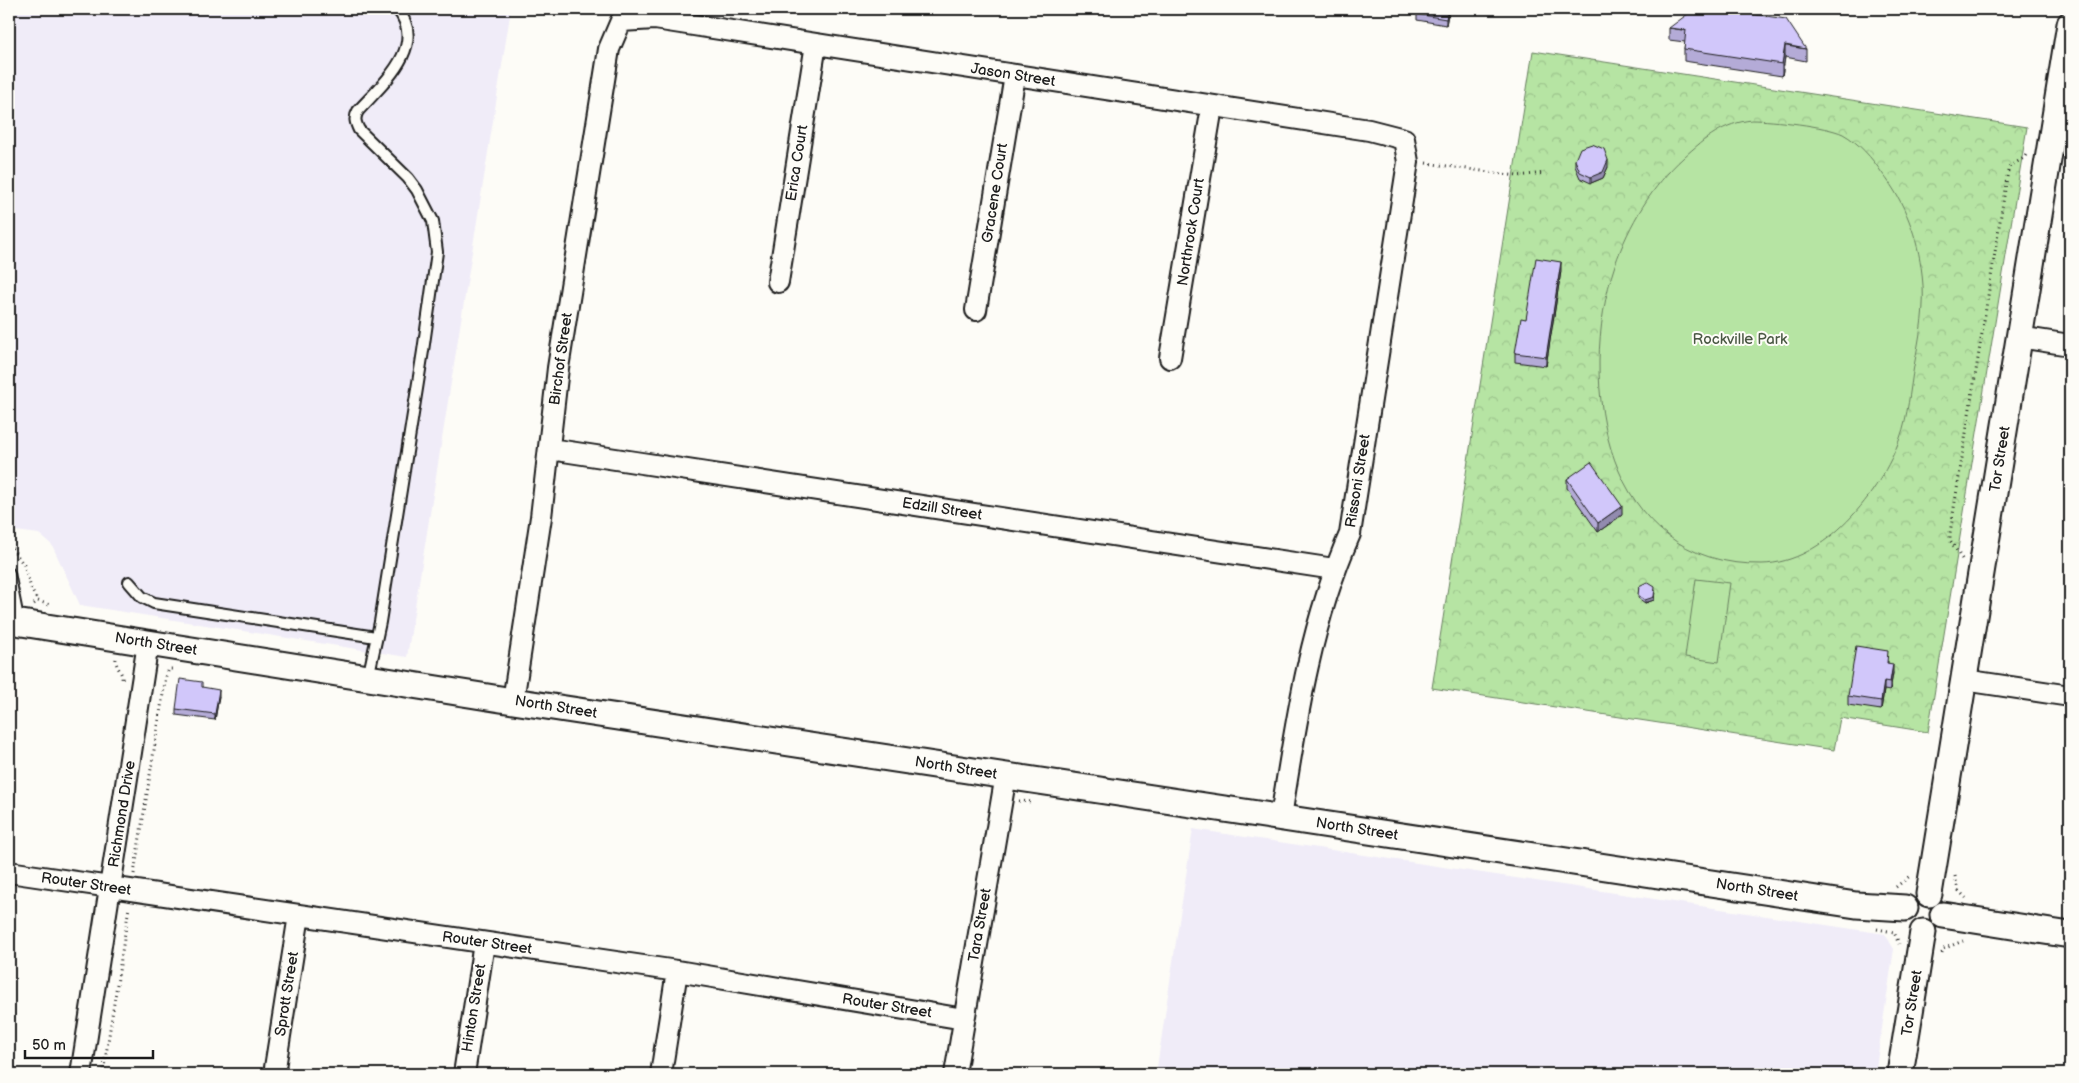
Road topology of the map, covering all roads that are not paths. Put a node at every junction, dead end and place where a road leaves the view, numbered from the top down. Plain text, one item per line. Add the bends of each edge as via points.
1 (397, 9) edge
2 (621, 21) joint
3 (2070, 24) edge
4 (816, 44) junction
5 (1015, 75) junction
6 (1212, 107) junction
7 (1404, 139) joint
8 (778, 282) dead end
9 (976, 310) dead end
10 (2020, 337) junction
11 (2070, 345) edge
12 (1170, 358) dead end
13 (550, 449) junction
14 (1334, 570) junction
15 (9, 573) edge
16 (128, 582) dead end
17 (14, 622) edge
18 (376, 637) junction
19 (148, 643) junction
20 (368, 678) junction
21 (1964, 680) junction
22 (2070, 696) edge
23 (512, 701) junction
24 (1006, 775) junction
25 (1281, 817) junction
26 (9, 872) edge
27 (111, 888) junction
28 (1929, 894) junction
29 (1898, 898) junction
30 (299, 915) junction
31 (1943, 915) junction
32 (1923, 932) junction
33 (2070, 936) edge
34 (484, 943) junction
35 (677, 971) junction
36 (964, 1019) junction
37 (81, 1074) edge
38 (274, 1074) edge
39 (464, 1074) edge
40 (661, 1074) edge
41 (955, 1074) edge
42 (1900, 1074) edge

1 - 18 lane via 406,30 402,59 355,117 359,130 417,190 433,221 437,252 424,351
2 - 4 street, Jason Street via 656,19
2 - 13 street, Birchof Street via 609,49 558,368
3 - 10 street, Tor Street
4 - 5 street, Jason Street
4 - 8 street, Erica Court
5 - 6 street, Jason Street
5 - 9 street, Gracene Court
6 - 7 street, Jason Street via 1369,130
6 - 12 street, Northrock Court
7 - 14 street, Rissoni Street via 1408,162 1350,534
10 - 11 street
10 - 21 street, Tor Street
13 - 14 street, Edzill Street
13 - 23 street, Birchof Street
14 - 25 street, Rissoni Street via 1304,681
15 - 17 lane
16 - 18 lane via 142,597 154,603
17 - 19 street, North Street
18 - 20 lane
19 - 20 street, North Street
19 - 27 street, Richmond Drive
20 - 23 street, North Street
21 - 22 street
21 - 28 street, Tor Street
23 - 24 street, North Street
24 - 25 street, North Street
24 - 36 street, Tara Street
25 - 29 street, North Street via 1856,905
26 - 27 street, Router Street
27 - 30 street, Router Street
27 - 37 street, Richmond Drive
28 - 29 street
28 - 31 street via 1942,906
29 - 32 street via 1906,922
30 - 34 street, Router Street
30 - 38 street, Sprott Street
31 - 32 street via 1939,925
31 - 33 street
32 - 42 street, Tor Street
34 - 35 street, Router Street
34 - 39 street, Hinton Street
35 - 36 street, Router Street
35 - 40 street
36 - 41 street, Tara Street

